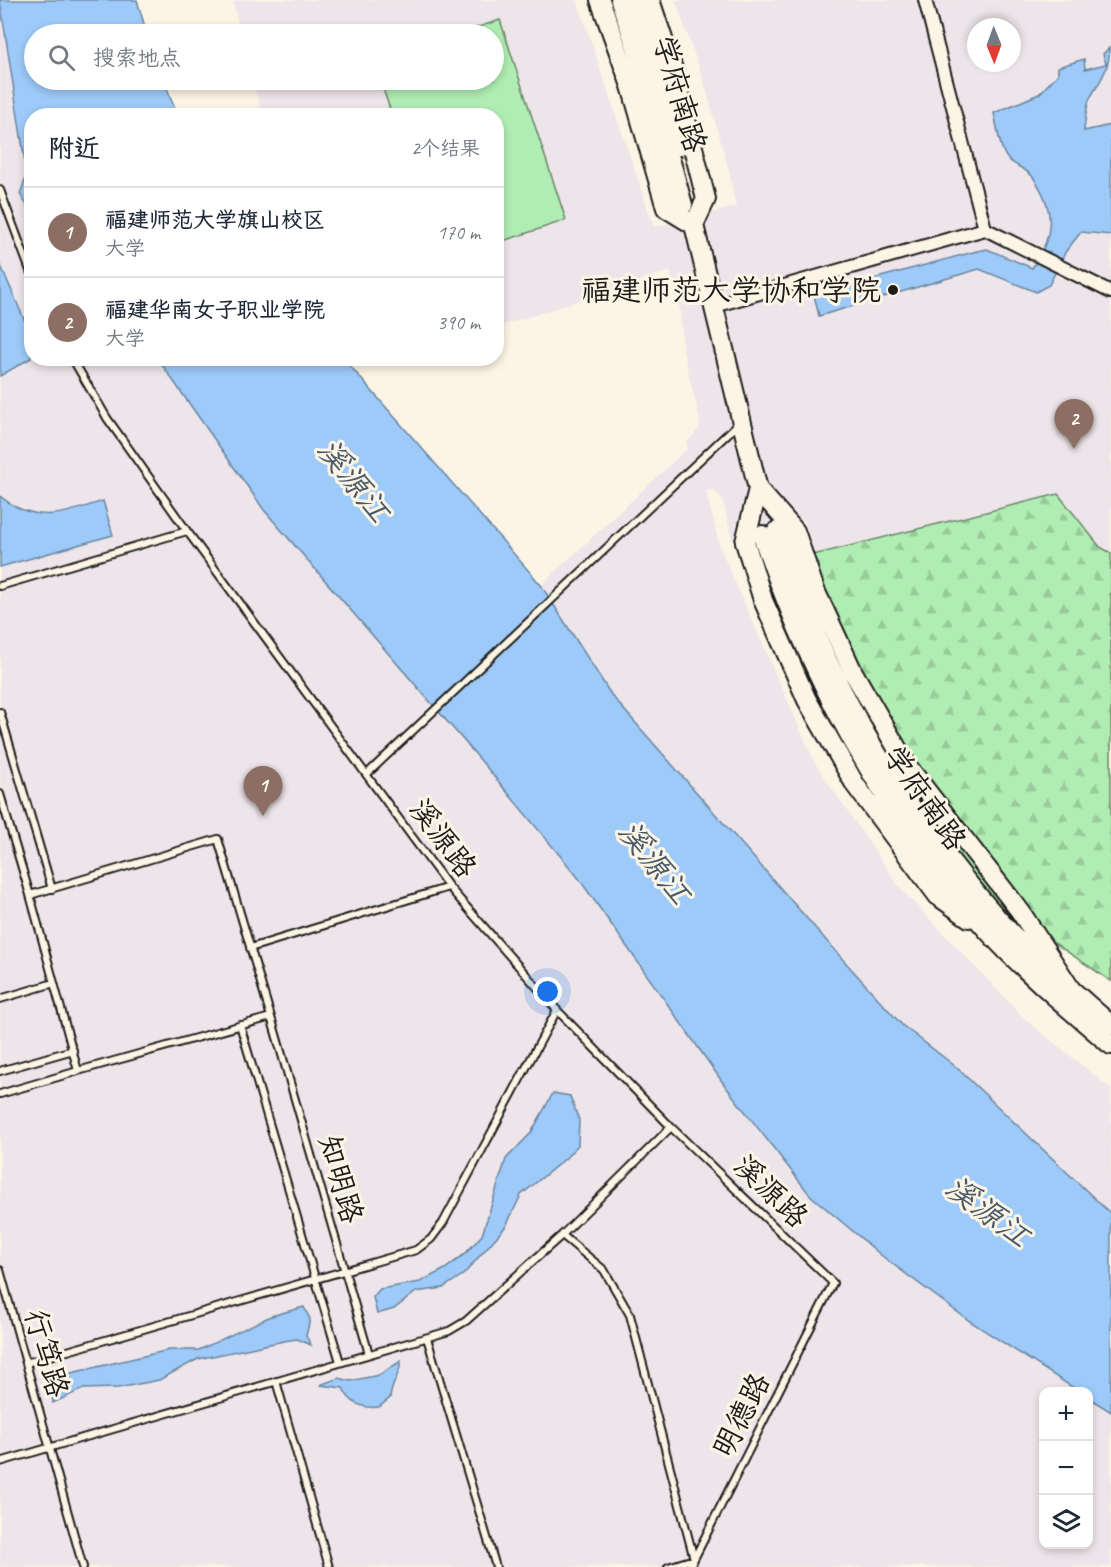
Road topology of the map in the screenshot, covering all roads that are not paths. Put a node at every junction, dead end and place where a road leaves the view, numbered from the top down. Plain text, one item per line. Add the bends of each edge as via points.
1 (600, 0) edge
2 (620, 0) edge
3 (635, 0) edge
4 (650, 0) edge
5 (925, 0) edge
6 (0, 190) edge
7 (694, 225) junction
8 (986, 229) junction
9 (24, 254) edge
10 (1111, 292) edge
11 (714, 306) junction
12 (77, 366) edge
13 (742, 421) junction
14 (758, 489) junction
15 (187, 531) junction
16 (0, 586) edge
17 (0, 712) edge
18 (9, 744) junction
19 (0, 747) edge
20 (367, 774) junction
21 (0, 794) edge
22 (449, 887) junction
23 (52, 889) junction
24 (30, 895) junction
25 (988, 931) junction
26 (250, 948) junction
27 (54, 983) junction
28 (1072, 991) junction
29 (0, 999) edge
30 (558, 1010) junction
31 (271, 1017) junction
32 (240, 1025) junction
33 (1111, 1025) edge
34 (1111, 1045) edge
35 (73, 1050) junction
36 (0, 1071) edge
37 (78, 1071) junction
38 (0, 1094) edge
39 (671, 1127) junction
40 (562, 1235) junction
41 (0, 1270) edge
42 (344, 1271) junction
43 (316, 1279) junction
44 (833, 1283) joint
45 (427, 1338) junction
46 (369, 1354) junction
47 (340, 1362) junction
48 (26, 1363) junction
49 (276, 1381) junction
50 (50, 1448) junction
51 (0, 1462) edge
52 (694, 1559) junction
53 (83, 1567) edge
54 (329, 1567) edge
55 (496, 1567) edge
56 (668, 1567) edge
57 (690, 1567) edge

1 - 7 main road via 632,86 666,208
2 - 3 main road, 学府南路 via 689,204 662,78
4 - 7 main road via 674,72 706,199
5 - 8 street
6 - 9 lane
7 - 11 main road
8 - 10 street
8 - 11 street
11 - 13 main road
12 - 15 lane, 溪源路 via 107,418
13 - 14 main road
13 - 20 lane
14 - 25 main road via 745,542 763,600 807,700 856,786 938,896
14 - 28 main road via 795,531 815,590 853,672 908,767 1020,911
15 - 16 lane
15 - 20 lane, 溪源路
17 - 18 lane
18 - 19 lane
18 - 23 lane
20 - 22 lane, 溪源路
21 - 24 lane
22 - 26 lane
22 - 30 lane, 溪源路
23 - 24 lane
23 - 26 lane, 知明路 via 218,839
24 - 27 lane
25 - 28 main road, 学府南路 via 928,857 872,776 823,688 784,600 769,533 836,682 884,770 999,920
25 - 34 main road, 学府南路
26 - 31 lane, 知明路
27 - 29 lane
27 - 35 lane
28 - 33 main road, 学府南路
30 - 39 lane, 溪源路
30 - 42 lane via 431,1239 416,1250
31 - 32 lane
31 - 42 lane, 知明路
32 - 37 lane
32 - 43 lane, 知明路
35 - 36 lane
35 - 37 lane
37 - 38 lane
39 - 40 lane
39 - 44 lane, 溪源路
40 - 45 lane via 466,1321
40 - 52 lane via 604,1270 630,1315
41 - 48 lane, 行笃路
42 - 43 lane
42 - 46 lane, 知明路
43 - 47 lane, 知明路
43 - 48 lane
44 - 52 lane, 明德路
45 - 46 lane
45 - 55 lane
46 - 47 lane
47 - 49 lane
48 - 50 lane, 行笃路
49 - 50 lane
49 - 54 lane
50 - 51 lane
50 - 53 lane, 行笃路
52 - 56 lane
52 - 57 lane, 明德路

